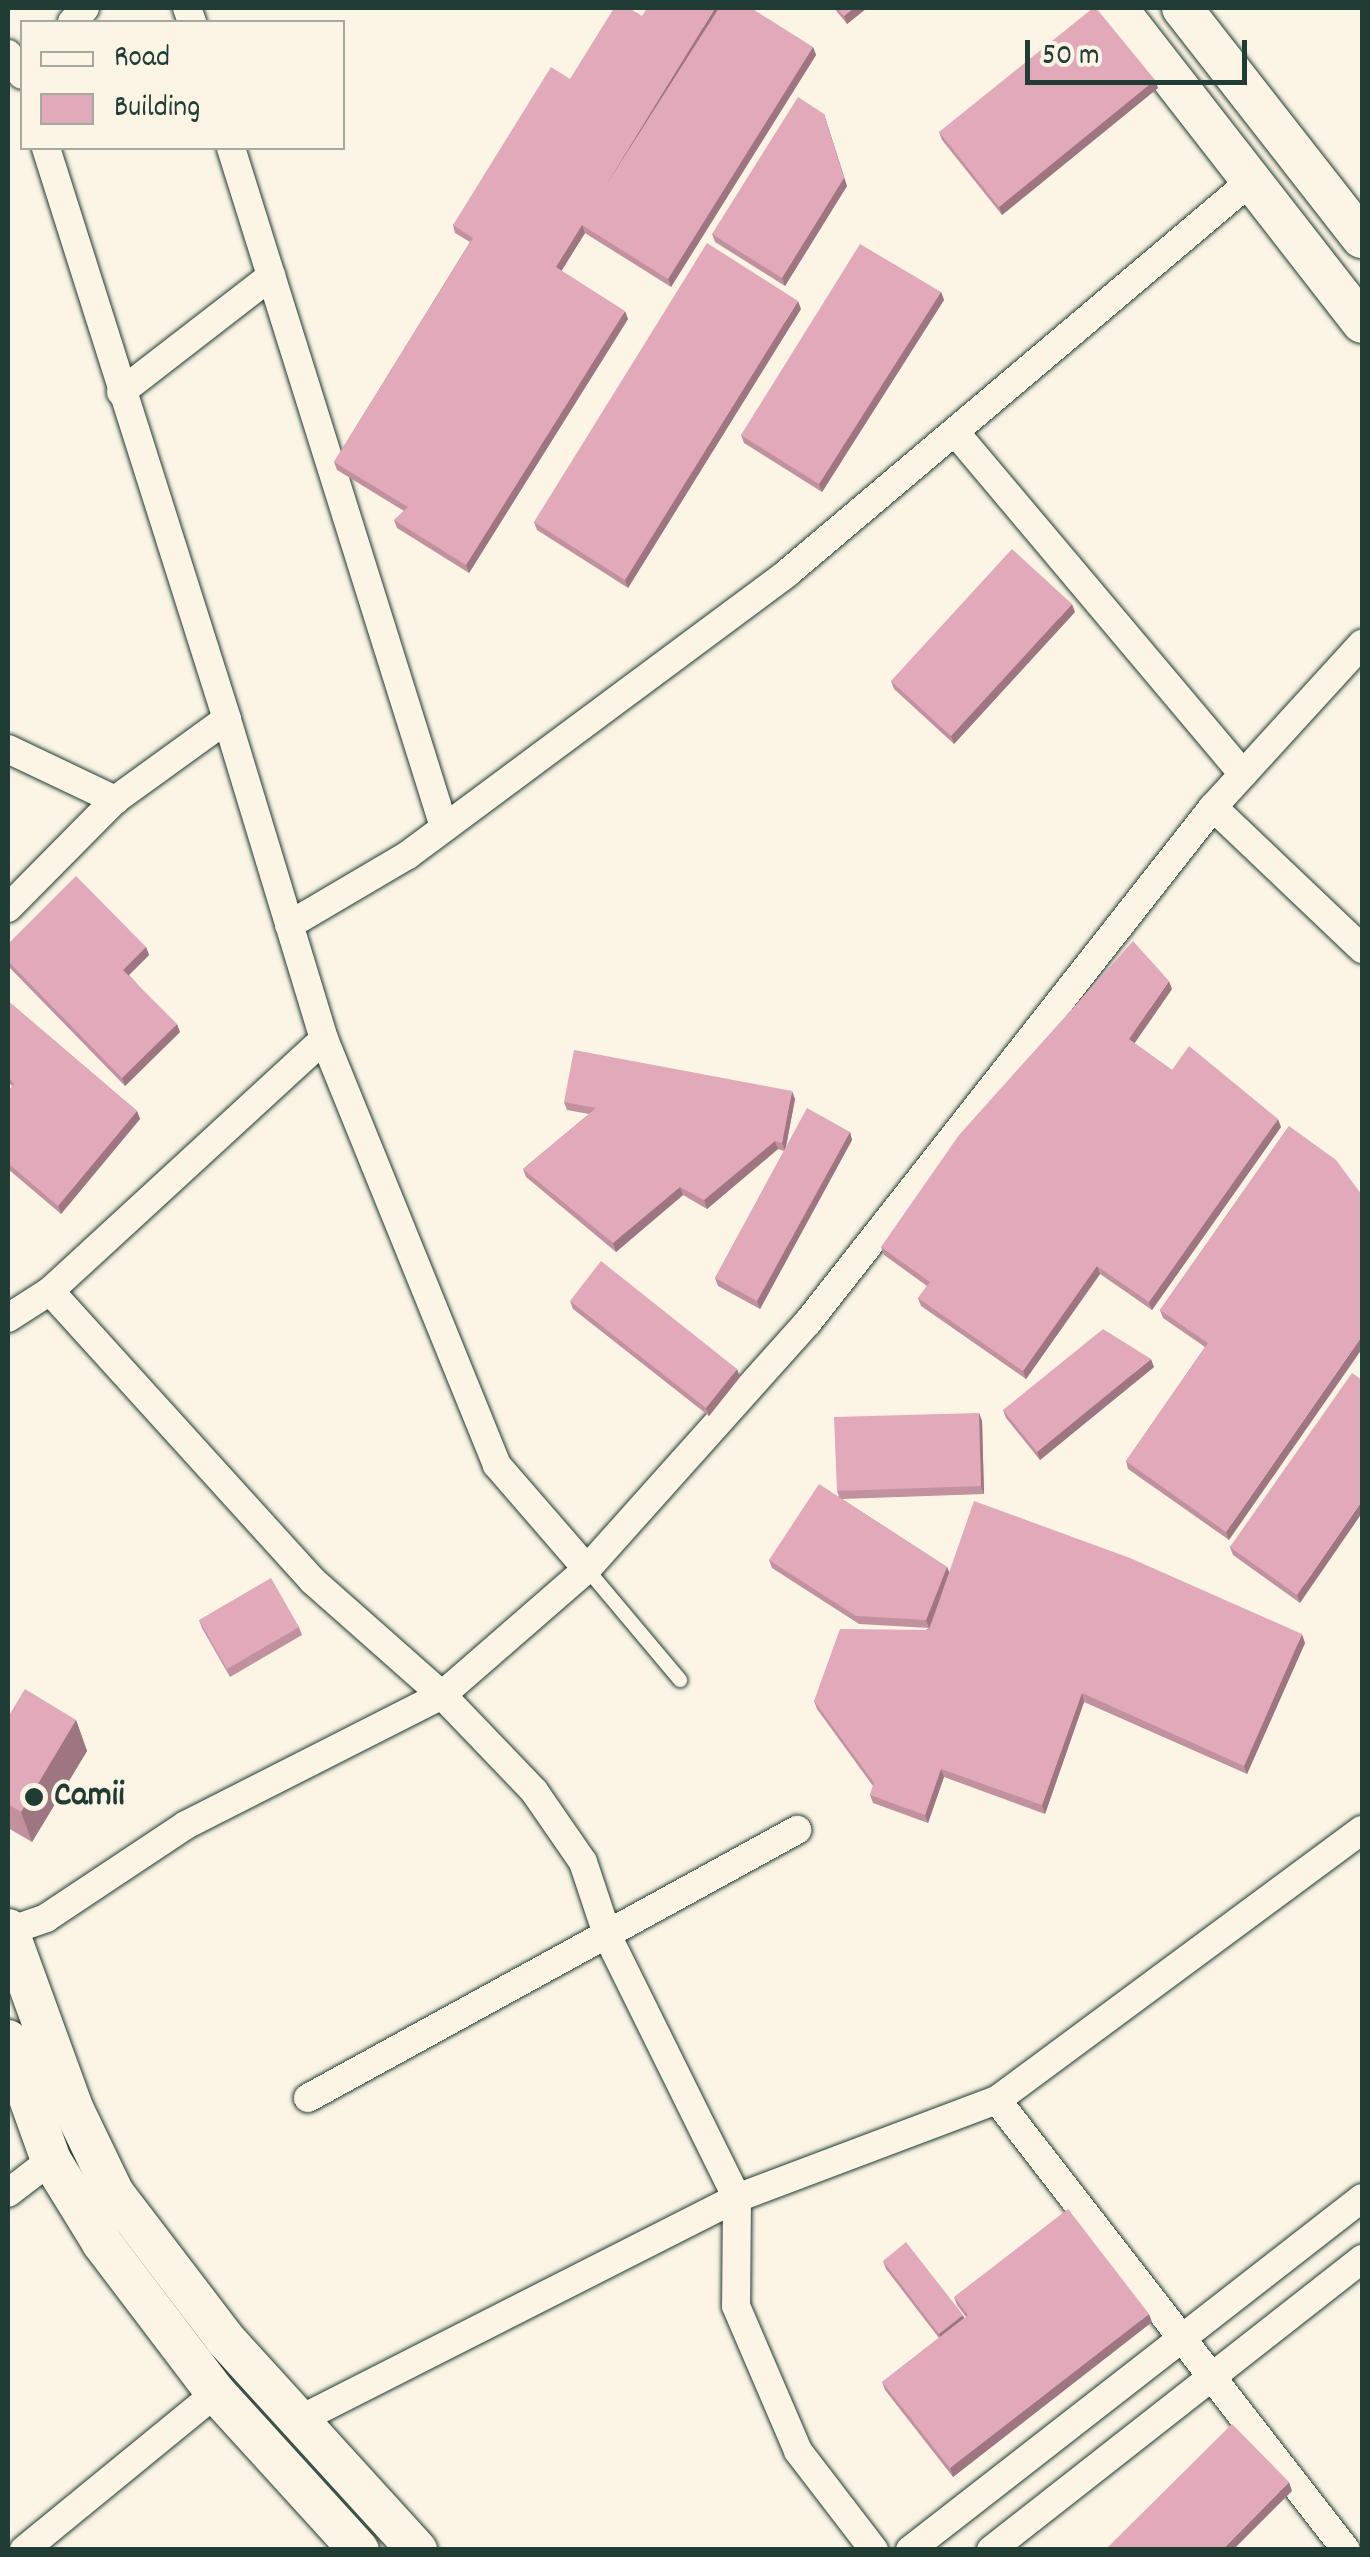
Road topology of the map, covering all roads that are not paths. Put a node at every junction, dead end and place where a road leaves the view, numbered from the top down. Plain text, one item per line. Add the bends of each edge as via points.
1 (1117, 8) edge
2 (1182, 8) edge
3 (47, 150) edge
4 (232, 150) edge
5 (1252, 180) junction
6 (1362, 238) edge
7 (272, 276) junction
8 (1362, 324) edge
9 (121, 392) junction
10 (955, 432) junction
11 (1362, 644) edge
12 (228, 718) junction
13 (8, 749) edge
14 (1243, 774) junction
15 (114, 800) junction
16 (1213, 807) junction
17 (444, 827) junction
18 (8, 908) edge
19 (289, 925) junction
20 (1362, 948) edge
21 (324, 1039) junction
22 (50, 1290) junction
23 (8, 1318) edge
24 (587, 1570) junction
25 (680, 1680) dead end
26 (442, 1694) junction
27 (797, 1830) dead end
28 (1362, 1830) edge
29 (8, 1931) edge
30 (608, 1937) junction
31 (8, 2040) edge
32 (308, 2098) dead end
33 (996, 2100) junction
34 (52, 2160) junction
35 (8, 2192) edge
36 (737, 2198) junction
37 (1362, 2198) edge
38 (1362, 2259) edge
39 (1183, 2337) junction
40 (1213, 2376) junction
41 (216, 2393) junction
42 (296, 2421) junction
43 (37, 2544) edge
44 (359, 2550) edge
45 (417, 2550) edge
46 (874, 2550) edge
47 (910, 2550) edge
48 (990, 2550) edge
49 (1346, 2550) edge

1 - 5 street
2 - 6 street
3 - 9 street
4 - 7 street
5 - 8 street
5 - 10 street
7 - 9 street
7 - 17 street
9 - 12 street
10 - 14 street
10 - 17 street via 786,574
11 - 14 street
12 - 15 street
12 - 19 street
13 - 15 street
14 - 16 street
15 - 18 street
16 - 20 street
16 - 24 street via 808,1322
17 - 19 street
19 - 21 street
21 - 22 street
21 - 24 street via 498,1465
22 - 23 street
22 - 26 street via 313,1581
24 - 25 lane
24 - 26 street
26 - 29 street via 186,1825 46,1918
26 - 30 street via 534,1790 582,1862
27 - 30 street
28 - 33 street
29 - 42 street via 74,2110 114,2193 168,2270
30 - 32 street
30 - 36 street
31 - 34 street
33 - 36 street
33 - 39 street
34 - 35 street
34 - 41 street via 102,2244
36 - 42 street
36 - 46 street via 736,2306 798,2451
37 - 39 street
38 - 40 street
39 - 40 street
39 - 47 street
40 - 48 street
40 - 49 street
41 - 43 street
41 - 44 street
42 - 45 street

